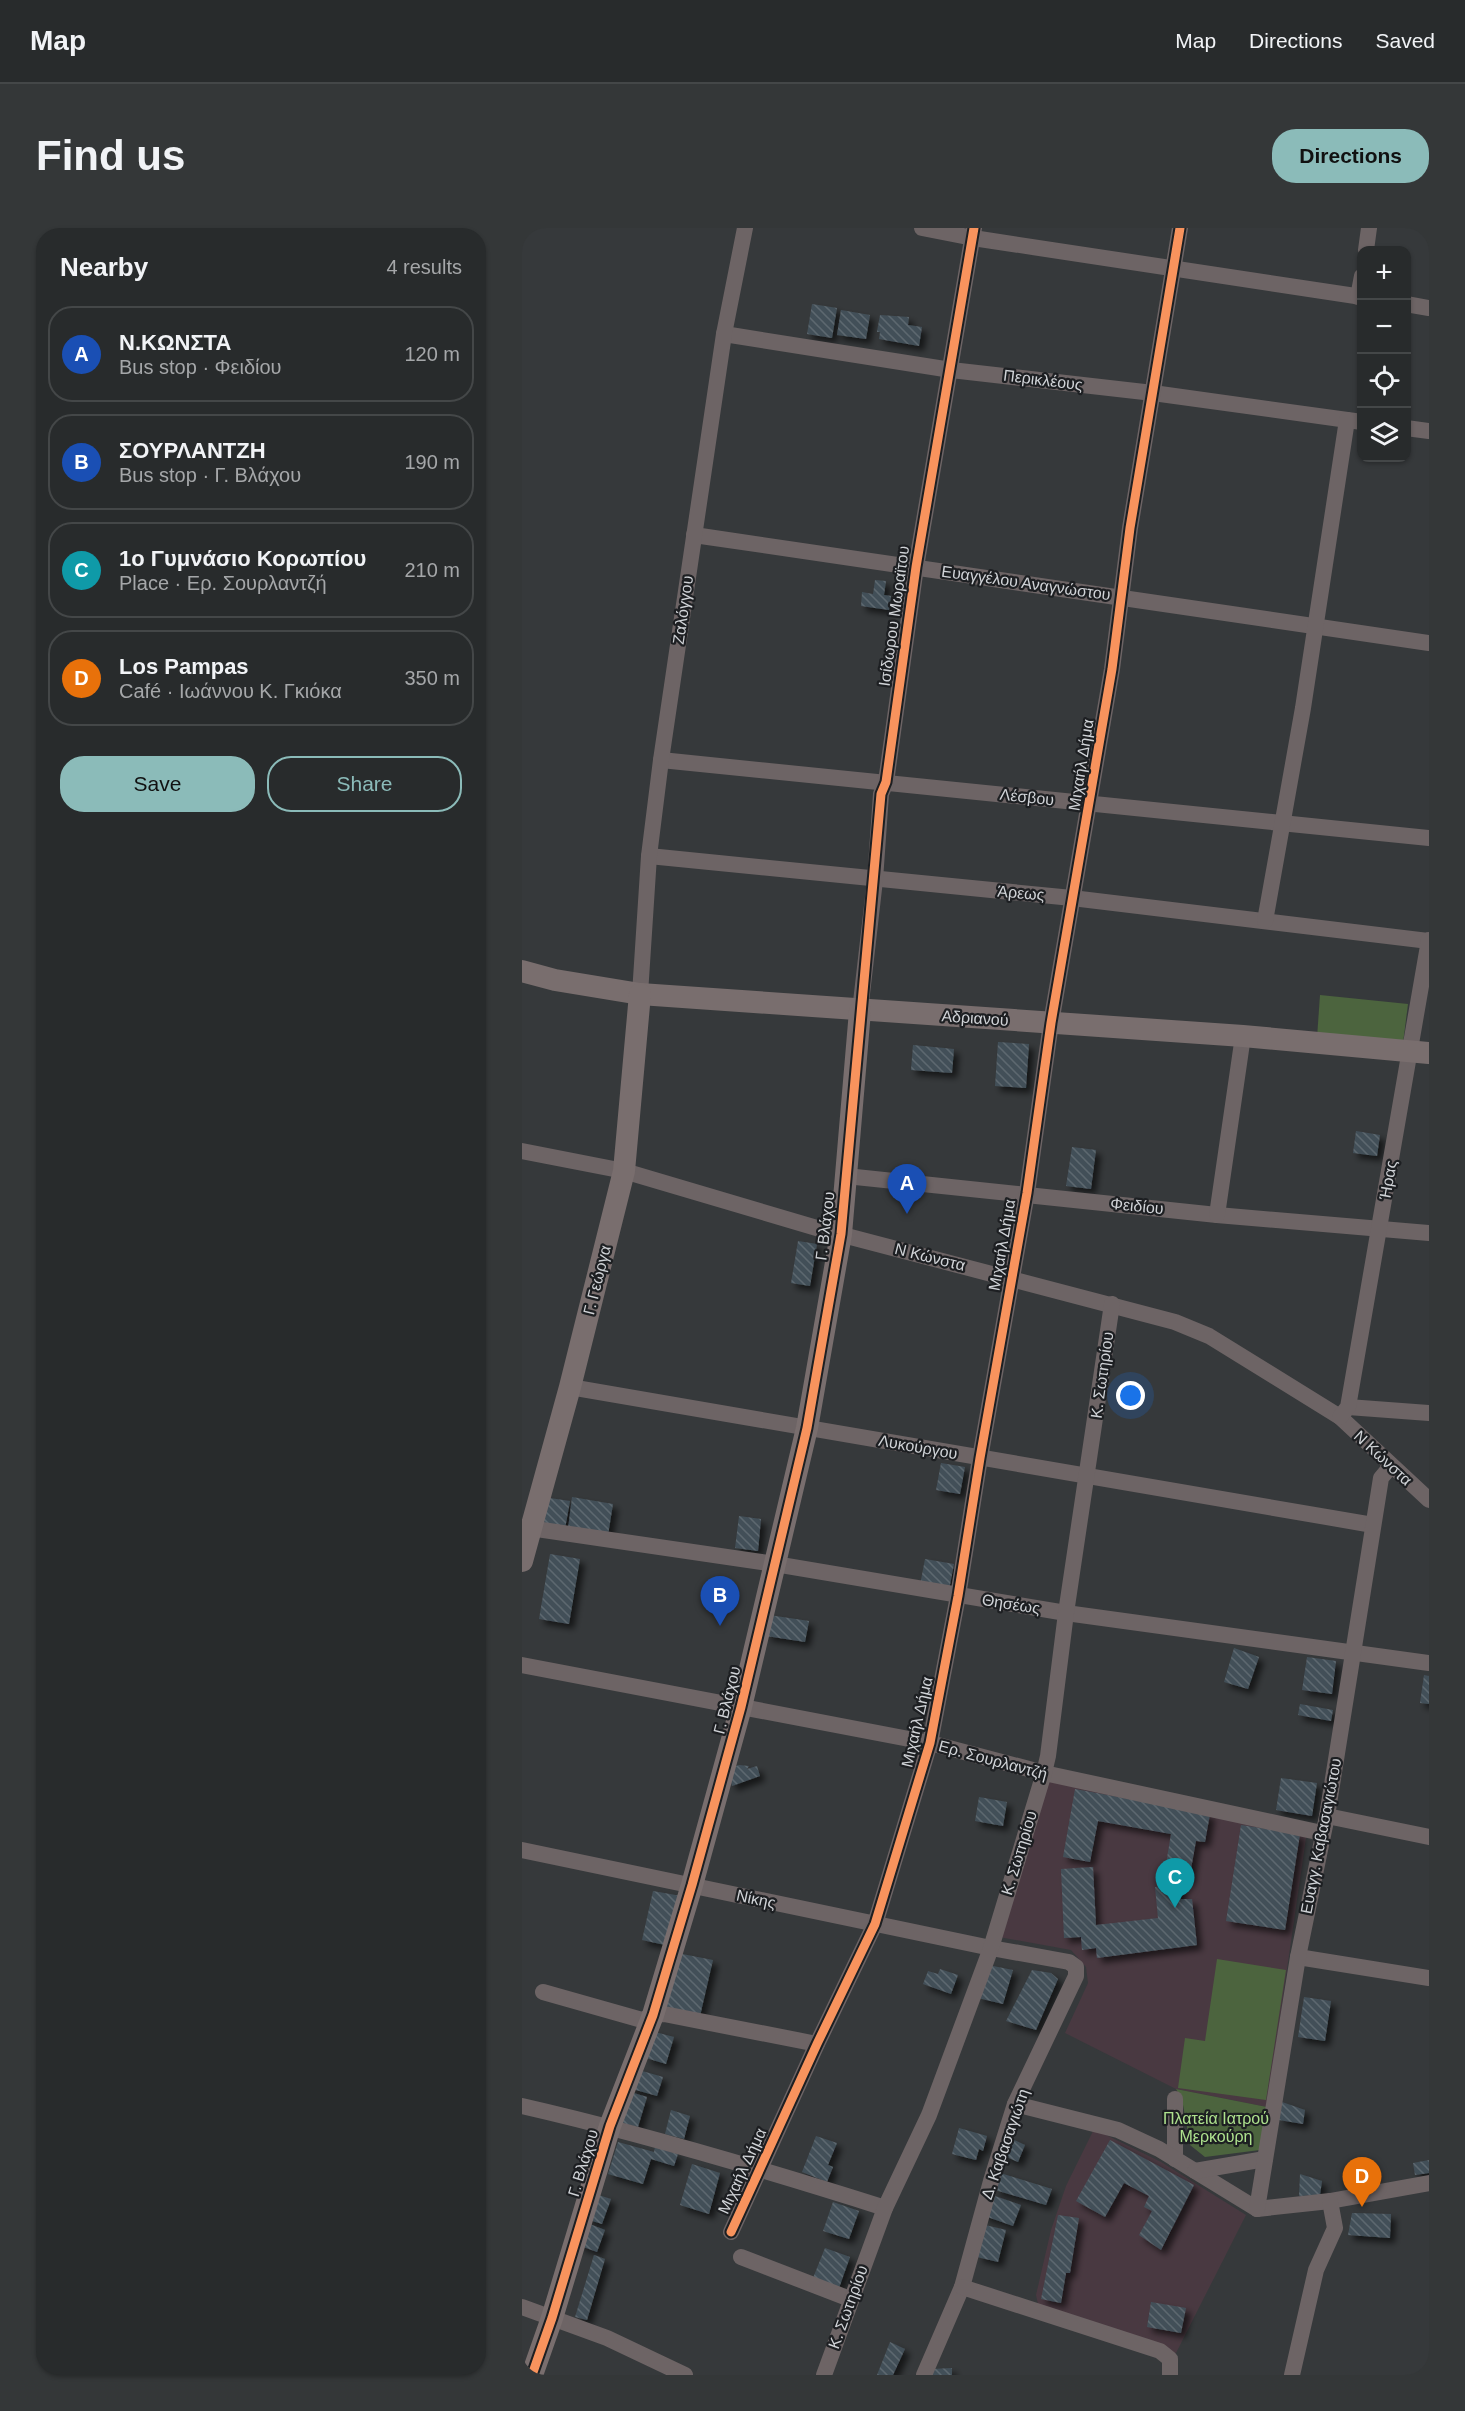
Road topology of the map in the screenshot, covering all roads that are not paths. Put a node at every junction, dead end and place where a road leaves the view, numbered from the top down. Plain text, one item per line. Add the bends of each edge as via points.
1 (745, 228) edge
2 (922, 228) edge
3 (1180, 228) edge
4 (1369, 228) edge
5 (974, 233) edge
6 (1366, 246) edge
7 (1173, 267) junction
8 (1357, 297) edge
9 (1411, 305) edge
10 (1429, 308) edge
11 (724, 334) junction
12 (951, 370) junction
13 (1153, 393) junction
14 (1354, 421) edge
15 (1411, 429) edge
16 (1429, 431) edge
17 (694, 535) junction
18 (916, 567) junction
19 (1122, 597) junction
20 (1315, 627) junction
21 (1429, 643) edge
22 (661, 760) junction
23 (886, 782) junction
24 (1090, 804) junction
25 (1282, 823) junction
26 (1429, 838) edge
27 (649, 856) junction
28 (875, 880) junction
29 (1072, 898) junction
30 (1266, 921) junction
31 (1429, 941) edge
32 (522, 971) edge
33 (640, 994) junction
34 (860, 1011) junction
35 (1052, 1023) junction
36 (1243, 1036) junction
37 (1419, 1053) edge
38 (522, 1151) edge
39 (624, 1171) junction
40 (846, 1176) junction
41 (1027, 1194) junction
42 (1217, 1215) junction
43 (1379, 1228) junction
44 (1429, 1233) edge
45 (841, 1234) junction
46 (1012, 1278) junction
47 (1112, 1304) junction
48 (570, 1387) junction
49 (1344, 1412) junction
50 (1429, 1413) edge
51 (807, 1428) junction
52 (980, 1458) junction
53 (1391, 1466) junction
54 (1087, 1477) junction
55 (1429, 1500) edge
56 (1373, 1525) junction
57 (527, 1528) edge
58 (522, 1561) edge
59 (775, 1564) junction
60 (958, 1596) junction
61 (1066, 1613) junction
62 (1352, 1653) junction
63 (1429, 1663) edge
64 (522, 1665) edge
65 (741, 1707) junction
66 (930, 1743) junction
67 (1044, 1773) junction
68 (1327, 1816) junction
69 (1322, 1833) junction
70 (1429, 1837) edge
71 (522, 1850) edge
72 (692, 1885) junction
73 (876, 1924) junction
74 (990, 1948) junction
75 (1298, 1957) junction
76 (1429, 1978) edge
77 (543, 1992) dead end
78 (653, 2015) junction
79 (817, 2044) junction
80 (1175, 2099) dead end
81 (1015, 2104) junction
82 (522, 2106) edge
83 (610, 2126) junction
84 (1175, 2159) junction
85 (1265, 2159) junction
86 (760, 2168) junction
87 (1195, 2171) junction
88 (1429, 2183) edge
89 (1330, 2201) junction
90 (885, 2208) junction
91 (1257, 2209) junction
92 (731, 2232) dead end
93 (741, 2257) dead end
94 (962, 2287) junction
95 (850, 2299) junction
96 (522, 2307) edge
97 (552, 2318) junction
98 (675, 2373) edge
99 (532, 2375) edge
100 (824, 2375) edge
101 (924, 2375) edge
102 (1170, 2375) edge
103 (1292, 2375) edge

1 - 11 street, Ζαλόγγου
2 - 5 street
3 - 7 street, Μιχαήλ Δήμα
4 - 6 street
5 - 7 street
5 - 12 street, Ισίδωρου Μωραϊτου
7 - 8 street
7 - 13 street, Μιχαήλ Δήμα
9 - 10 street
11 - 12 street, Περικλέους
11 - 17 street, Ζαλόγγου
12 - 13 street, Περικλέους
12 - 18 street, Ισίδωρου Μωραϊτου
13 - 14 street, Περικλέους
13 - 19 street, Μιχαήλ Δήμα
14 - 20 street
15 - 16 street
17 - 18 street, Ευαγγέλου Αναγνώστου
17 - 22 street, Ζαλόγγου
18 - 19 street, Ευαγγέλου Αναγνώστου
18 - 23 street, Ισίδωρου Μωραϊτου
19 - 20 street, Ευαγγέλου Αναγνώστου
19 - 24 street, Μιχαήλ Δήμα
20 - 21 street, Ευαγγέλου Αναγνώστου
20 - 25 street
22 - 23 street, Λέσβου
22 - 27 street, Ζαλόγγου
23 - 24 street, Λέσβου
23 - 28 street, Ισίδωρου Μωραϊτου via 881,794
24 - 25 street, Λέσβου
24 - 29 street, Μιχαήλ Δήμα
25 - 26 street, Λέσβου
25 - 30 street
27 - 28 street, Άρεως
27 - 33 street, Ζαλόγγου
28 - 29 street, Άρεως
28 - 34 street, Ισίδωρου Μωραϊτου
29 - 30 street, Άρεως
29 - 35 street, Μιχαήλ Δήμα
30 - 31 street, Άρεως
31 - 37 street, Ήρας
32 - 33 street, Αδριανού
33 - 34 street, Αδριανού
33 - 39 street, Γ. Γεώργα
34 - 35 street, Αδριανού
34 - 40 street, Γ. Βλάχου
35 - 36 street, Αδριανού
35 - 41 street, Μιχαήλ Δήμα
36 - 37 street, Αδριανού
36 - 42 street
37 - 43 street, Ήρας
38 - 39 street, Ν Κώνστα
39 - 45 street, Ν Κώνστα
39 - 48 street, Γ. Γεώργα
40 - 41 street, Φειδίου
40 - 45 street, Γ. Βλάχου
41 - 42 street, Φειδίου
41 - 46 street, Μιχαήλ Δήμα
42 - 43 street, Φειδίου
43 - 44 street, Φειδίου
43 - 49 street, Ήρας
45 - 46 street, Ν Κώνστα
45 - 51 street, Γ. Βλάχου
46 - 47 street, Ν Κώνστα
46 - 52 street, Μιχαήλ Δήμα
47 - 49 street, Ν Κώνστα via 1209,1336
47 - 54 street, Κ. Σωτηρίου
48 - 51 street, Λυκούργου
48 - 57 street, Γ. Γεώργα
49 - 50 street
49 - 53 street, Ν Κώνστα
51 - 52 street, Λυκούργου
51 - 59 street, Γ. Βλάχου
52 - 54 street, Λυκούργου
52 - 60 street, Μιχαήλ Δήμα
53 - 55 street, Ν Κώνστα
53 - 56 street, Ευαγγ. Καβασαγιώτου via 1381,1478
54 - 56 street, Λυκούργου
54 - 61 street, Κ. Σωτηρίου
56 - 62 street, Ευαγγ. Καβασαγιώτου
57 - 58 street, Γ. Γεώργα
57 - 59 street, Θησέως
59 - 60 street, Θησέως
59 - 65 street, Γ. Βλάχου
60 - 61 street, Θησέως
60 - 66 street, Μιχαήλ Δήμα
61 - 62 street, Θησέως
61 - 67 street, Κ. Σωτηρίου
62 - 63 street, Θησέως
62 - 68 street, Ευαγγ. Καβασαγιώτου
64 - 65 street, Ερ. Σουρλαντζή
65 - 66 street, Ερ. Σουρλαντζή
65 - 72 street, Γ. Βλάχου
66 - 67 street, Ερ. Σουρλαντζή
66 - 73 street, Μιχαήλ Δήμα
67 - 69 street, Ερ. Σουρλαντζή
67 - 74 street, Κ. Σωτηρίου
68 - 69 street, Ευαγγ. Καβασαγιώτου
68 - 70 street
69 - 75 street, Ευαγγ. Καβασαγιώτου
71 - 72 street, Νίκης
72 - 73 street, Νίκης
72 - 78 street, Γ. Βλάχου
73 - 74 street, Νίκης
73 - 79 street, Μιχαήλ Δήμα
74 - 81 street, Δ. Καβασαγιώτη via 1069,1962 1076,1967 1076,1976
74 - 90 street, Κ. Σωτηρίου via 929,2115
75 - 76 street
75 - 85 street, Ευαγγ. Καβασαγιώτου
77 - 78 street via 642,2020
78 - 79 street
78 - 83 street, Γ. Βλάχου
79 - 86 street, Μιχαήλ Δήμα
80 - 84 street
81 - 84 street via 1118,2130
81 - 94 street, Δ. Καβασαγιώτη
82 - 83 street
83 - 86 street
83 - 97 street, Γ. Βλάχου
84 - 87 street
85 - 87 street
85 - 91 street, Ευαγγ. Καβασαγιώτου
86 - 90 street
86 - 92 street, Μιχαήλ Δήμα
87 - 91 street
88 - 89 street
89 - 91 street
89 - 103 street via 1335,2228 1316,2270
90 - 95 street, Κ. Σωτηρίου
93 - 95 street
94 - 101 street, Δ. Καβασαγιώτη
94 - 102 street via 1160,2351 1170,2359
95 - 100 street, Κ. Σωτηρίου
96 - 97 street
97 - 98 street via 607,2338
97 - 99 street, Γ. Βλάχου

